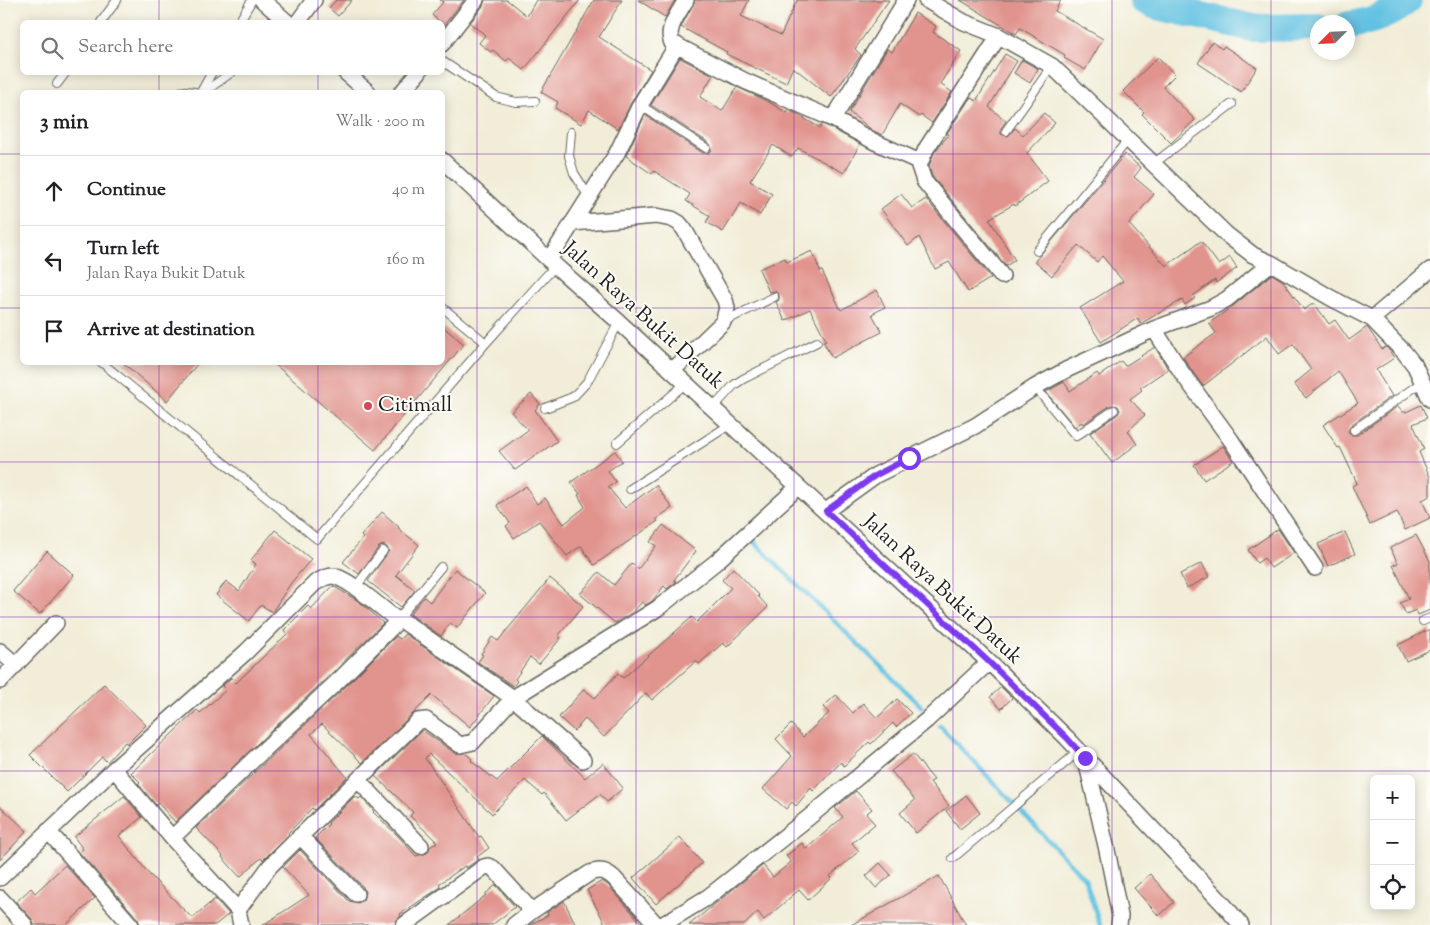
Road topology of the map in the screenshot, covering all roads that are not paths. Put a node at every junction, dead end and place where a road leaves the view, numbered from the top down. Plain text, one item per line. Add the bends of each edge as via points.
1 (117, 0) edge
2 (252, 0) edge
3 (262, 0) edge
4 (314, 0) edge
5 (476, 0) edge
6 (686, 0) edge
7 (906, 0) edge
8 (926, 0) edge
9 (102, 20) edge
10 (240, 20) edge
11 (285, 20) edge
12 (299, 20) edge
13 (999, 36) junction
14 (445, 40) edge
15 (677, 45) junction
16 (445, 63) edge
17 (1052, 66) junction
18 (64, 75) edge
19 (211, 75) edge
20 (228, 75) edge
21 (348, 75) edge
22 (416, 75) edge
23 (57, 84) dead end
24 (204, 90) edge
25 (206, 90) edge
26 (366, 90) edge
27 (404, 90) edge
28 (535, 101) dead end
29 (1232, 104) dead end
30 (640, 105) junction
31 (833, 119) junction
32 (1006, 130) dead end
33 (571, 132) dead end
34 (1128, 140) junction
35 (706, 148) dead end
36 (920, 162) junction
37 (445, 163) edge
38 (1153, 164) junction
39 (589, 198) junction
40 (572, 223) junction
41 (1037, 251) dead end
42 (552, 263) junction
43 (1272, 263) junction
44 (1430, 270) edge
45 (1002, 276) dead end
46 (774, 297) dead end
47 (445, 310) edge
48 (1372, 319) junction
49 (619, 322) junction
50 (723, 322) junction
51 (1154, 329) junction
52 (817, 342) dead end
53 (486, 343) junction
54 (105, 365) edge
55 (672, 371) junction
56 (1422, 382) junction
57 (686, 383) junction
58 (1035, 386) junction
59 (1430, 399) edge
60 (545, 408) dead end
61 (713, 408) junction
62 (1114, 410) dead end
63 (731, 424) junction
64 (1354, 430) dead end
65 (617, 443) dead end
66 (798, 487) junction
67 (630, 488) dead end
68 (826, 511) junction
69 (383, 551) dead end
70 (441, 568) dead end
71 (1315, 568) dead end
72 (355, 588) junction
73 (398, 620) junction
74 (56, 623) dead end
75 (0, 651) edge
76 (989, 662) junction
77 (16, 665) junction
78 (0, 681) edge
79 (512, 698) junction
80 (1082, 755) junction
81 (583, 760) dead end
82 (114, 769) junction
83 (358, 780) junction
84 (48, 831) junction
85 (300, 836) junction
86 (172, 838) junction
87 (421, 846) dead end
88 (953, 858) dead end
89 (0, 878) edge
90 (356, 894) dead end
91 (0, 898) edge
92 (532, 911) junction
93 (239, 918) edge
94 (25, 925) edge
95 (131, 925) edge
96 (404, 925) edge
97 (514, 925) edge
98 (657, 925) edge
99 (662, 925) edge
100 (1119, 925) edge
101 (1241, 925) edge

1 - 9 lane
2 - 10 lane
3 - 11 street
4 - 12 street
5 - 14 street
6 - 15 street via 670,29 671,39
7 - 31 street
8 - 13 street via 964,22
13 - 17 street
13 - 36 street via 947,114
15 - 30 street
15 - 31 street via 745,81
16 - 28 lane via 496,97 516,102
17 - 32 lane
17 - 34 street
18 - 23 lane
19 - 24 lane
20 - 25 lane
21 - 26 street
22 - 27 street
29 - 38 lane
30 - 35 lane
30 - 39 street via 617,153
31 - 36 street
33 - 39 lane via 569,156 574,173
34 - 38 street
34 - 41 lane
36 - 45 street via 924,181
37 - 42 street, Jalan Raya Bukit Datuk
38 - 43 street via 1227,235 1253,255
39 - 40 street
40 - 42 street
40 - 50 street via 656,216 679,223 725,300 727,308
42 - 49 street, Jalan Raya Bukit Datuk
42 - 53 lane
43 - 48 street
43 - 51 street via 1211,308
44 - 48 street
46 - 50 lane
47 - 53 lane
48 - 56 street via 1404,352
49 - 55 street, Jalan Raya Bukit Datuk
49 - 60 lane via 587,382 573,397
50 - 55 street
51 - 58 street
51 - 71 street
52 - 61 lane via 743,379
53 - 54 lane via 317,539
55 - 57 street, Jalan Raya Bukit Datuk
56 - 59 street
56 - 64 lane
57 - 61 street, Jalan Raya Bukit Datuk
57 - 65 lane
58 - 62 lane via 1076,436
58 - 68 street via 975,426 876,475
61 - 63 street, Jalan Raya Bukit Datuk
63 - 66 street, Jalan Raya Bukit Datuk
63 - 67 lane
66 - 68 street, Jalan Raya Bukit Datuk
66 - 79 street via 716,562 658,608
68 - 76 street, Jalan Raya Bukit Datuk
69 - 72 lane
70 - 73 lane
72 - 73 street
72 - 82 street via 334,576 315,583 246,652
73 - 79 street
73 - 86 street via 340,680
74 - 77 street
75 - 77 street
76 - 80 street, Jalan Raya Bukit Datuk
76 - 99 street via 927,720 808,818 708,897
77 - 78 street
79 - 81 street
79 - 83 street via 473,742 465,745 457,744 426,720 418,721
80 - 88 lane
80 - 100 street via 1107,850
80 - 101 street, Jalan Raya Bukit Datuk
82 - 84 street
82 - 86 street
83 - 85 street
83 - 87 street
84 - 89 street
84 - 95 street
85 - 90 street
85 - 93 street via 270,866
86 - 93 street
91 - 94 street
92 - 96 street via 488,866
92 - 97 street
92 - 98 street via 590,873 601,870 614,878

